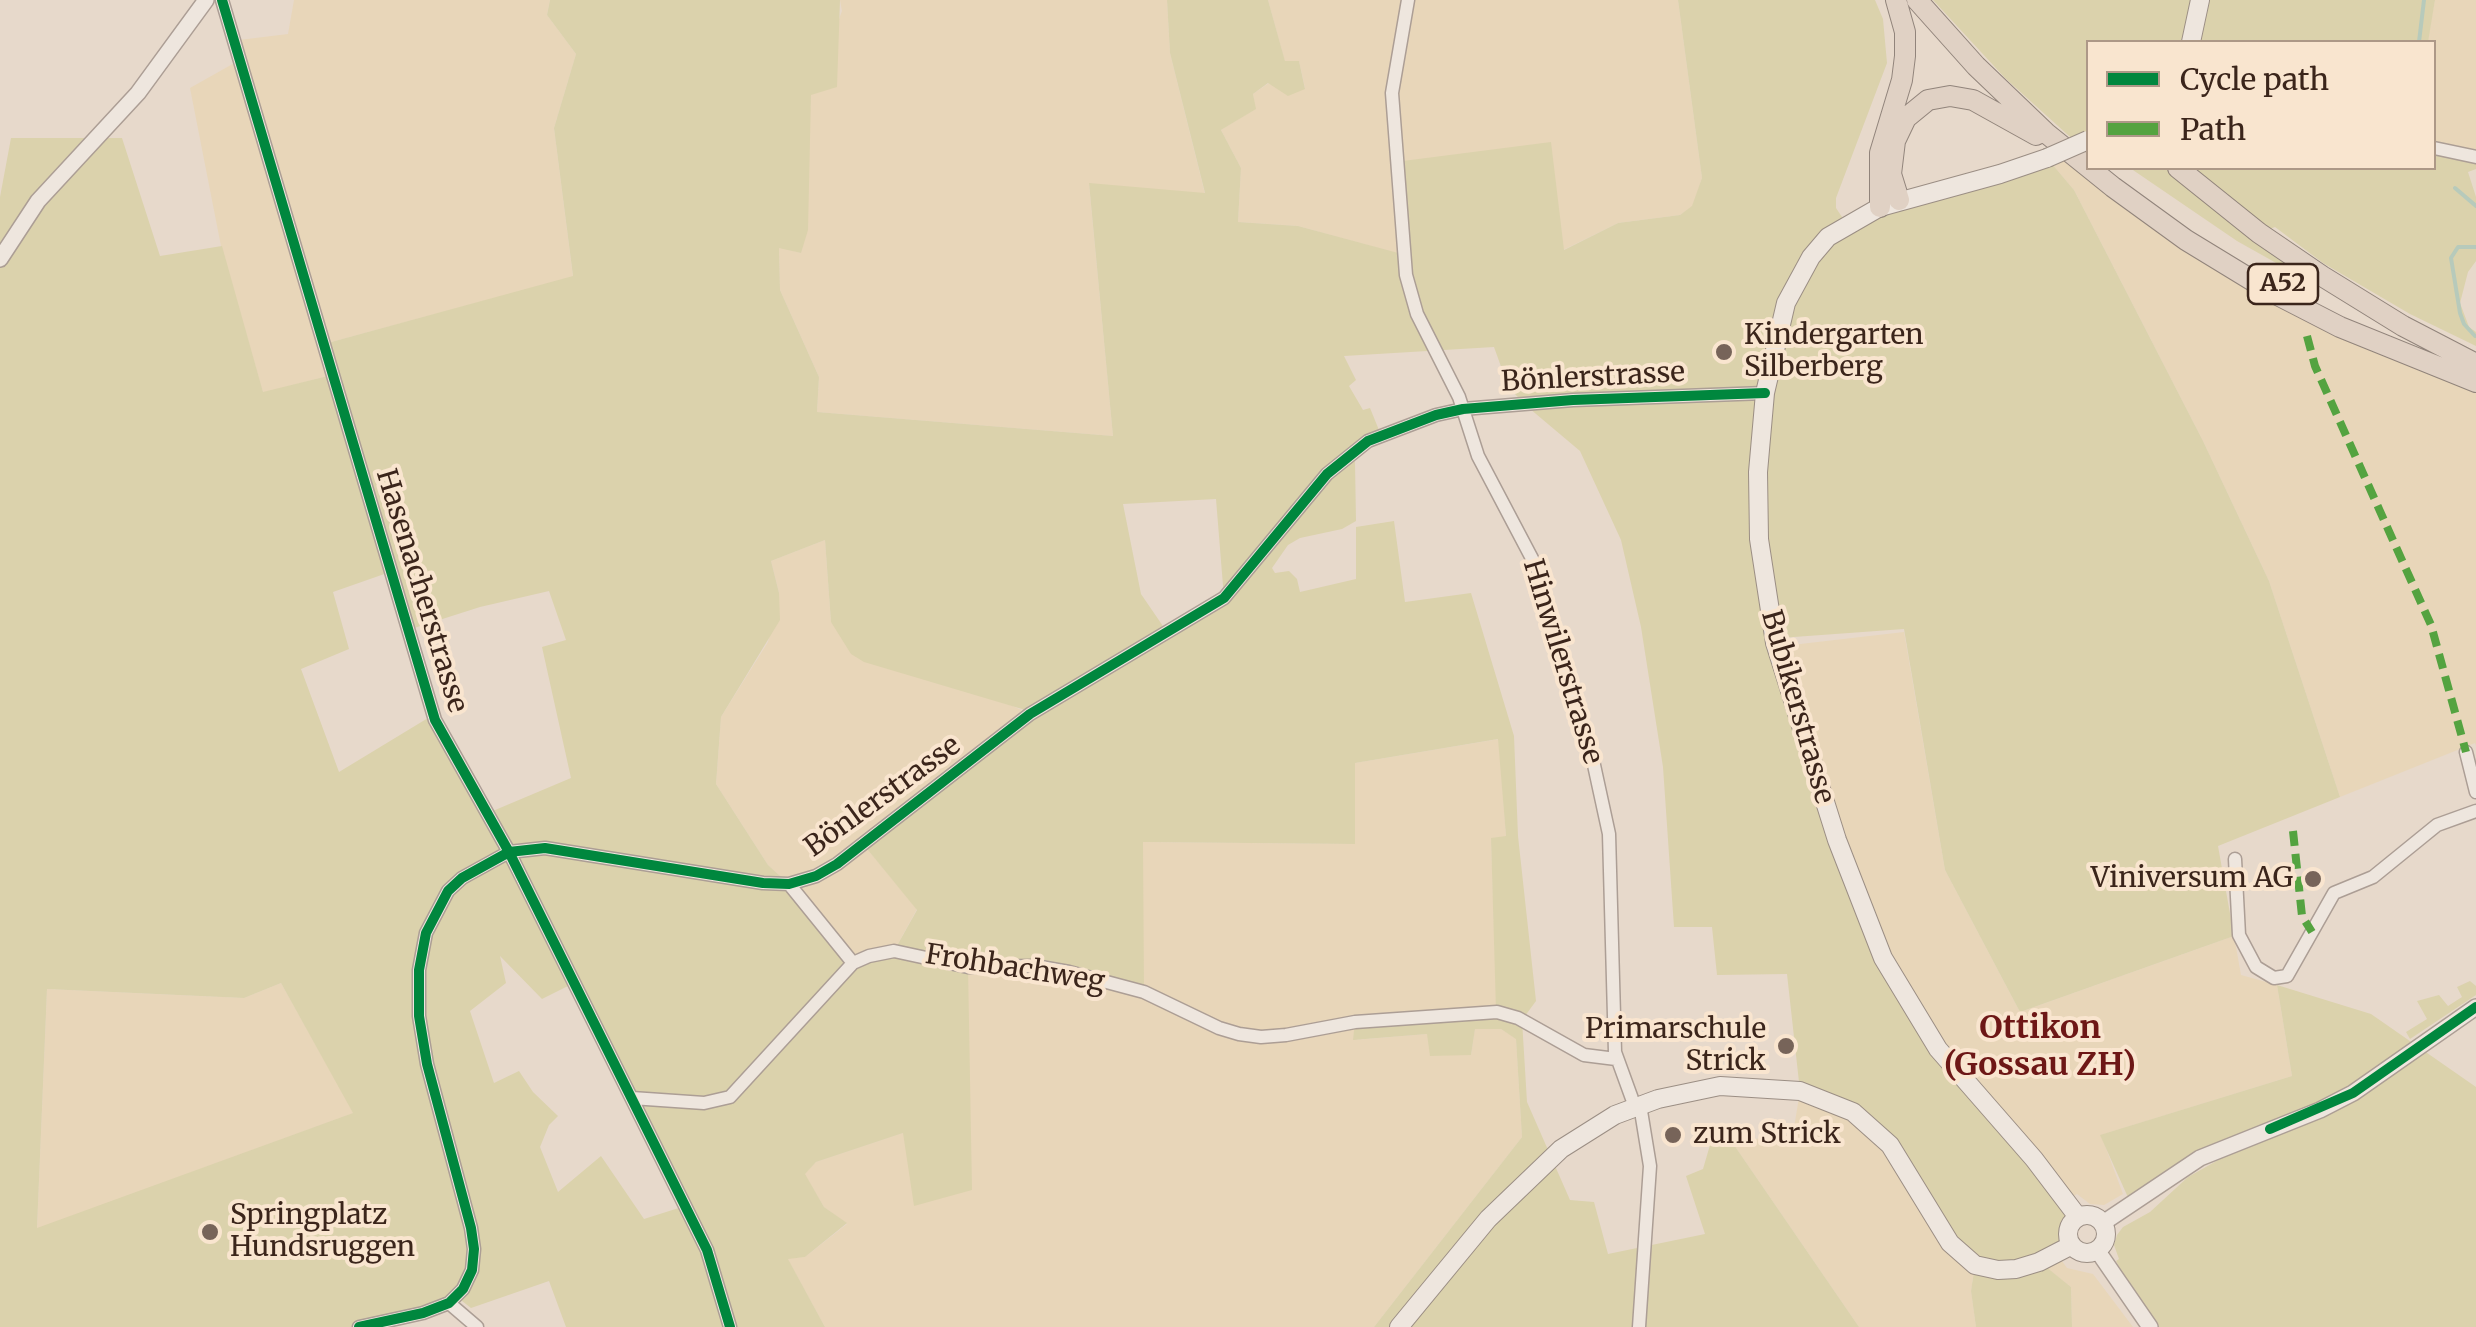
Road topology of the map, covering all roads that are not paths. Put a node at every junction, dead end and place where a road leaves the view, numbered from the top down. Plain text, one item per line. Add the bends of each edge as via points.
1 (206, 0) edge
2 (222, 0) edge
3 (1408, 0) edge
4 (1896, 0) edge
5 (1917, 0) edge
6 (1932, 0) edge
7 (2200, 0) edge
8 (2192, 40) edge
9 (2086, 141) edge
10 (2436, 148) edge
11 (2476, 157) edge
12 (2086, 159) edge
13 (2099, 170) edge
14 (2110, 170) edge
15 (2180, 170) edge
16 (1890, 203) junction
17 (0, 259) edge
18 (2476, 366) edge
19 (2476, 382) edge
20 (1765, 392) junction
21 (1463, 408) junction
22 (2466, 752) dead end
23 (2476, 792) edge
24 (2476, 811) edge
25 (509, 852) junction
26 (2235, 859) dead end
27 (790, 884) junction
28 (853, 963) junction
29 (2476, 1007) edge
30 (1616, 1059) junction
31 (632, 1098) junction
32 (1638, 1106) junction
33 (2078, 1217) junction
34 (2104, 1224) junction
35 (2072, 1245) junction
36 (2097, 1250) junction
37 (449, 1303) junction
38 (359, 1327) edge
39 (476, 1327) edge
40 (730, 1327) edge
41 (1399, 1327) edge
42 (1639, 1327) edge
43 (2150, 1327) edge

1 - 17 street via 138,93 38,201
2 - 25 street, Hasenacherstrasse via 424,691
3 - 21 street, Hinwilerstrasse via 1392,92 1406,275 1420,323
4 - 16 highway via 1906,56 1880,153
5 - 12 highway, A52 via 2000,90
6 - 12 highway, A52
7 - 8 main road
9 - 16 main road, Bubikerstrasse, bridge via 1982,180
10 - 11 street
12 - 16 highway via 1979,103 1939,97 1912,110 1898,131
13 - 19 highway, A52 via 2162,224 2268,290
14 - 18 highway, A52 via 2305,296
15 - 18 highway via 2322,276
16 - 20 main road, Bubikerstrasse via 1828,236 1811,256 1786,304
20 - 21 street, Bönlerstrasse
20 - 33 main road, Bubikerstrasse via 1758,472 1763,584 1774,643 1858,899 1883,958 1938,1049
21 - 27 street, Bönlerstrasse via 1387,432 1350,452 1224,598 1030,714 837,864
21 - 30 street, Hinwilerstrasse via 1478,456 1540,574 1604,803
22 - 23 street
24 - 26 street via 2437,826 2373,877 2334,893 2287,976 2274,978 2256,967 2240,935
25 - 27 street, Bönlerstrasse via 564,850
25 - 31 street, Hasenacherstrasse
25 - 37 street, Bönlerstrasse via 448,892 426,933 419,970 427,1064 474,1249 468,1280
27 - 28 street
28 - 30 street, Frohbachweg via 894,951 968,967 1069,972 1144,992 1218,1028 1261,1037 1354,1022 1501,1012 1576,1052
28 - 31 street via 730,1096 704,1103
29 - 34 street via 2354,1092 2200,1158
30 - 32 street, Hinwilerstrasse
31 - 40 street, Hasenacherstrasse via 707,1250
32 - 35 main road via 1720,1086 1810,1093 1842,1106 1882,1136 1950,1244 1970,1262 2016,1269
32 - 41 main road via 1584,1132 1525,1180
32 - 42 street, Hinwilerstrasse via 1650,1166
33 - 34 main road via 2091,1215
33 - 35 main road via 2068,1234
34 - 36 main road via 2106,1238
35 - 36 main road
36 - 43 street
37 - 38 street
37 - 39 street

